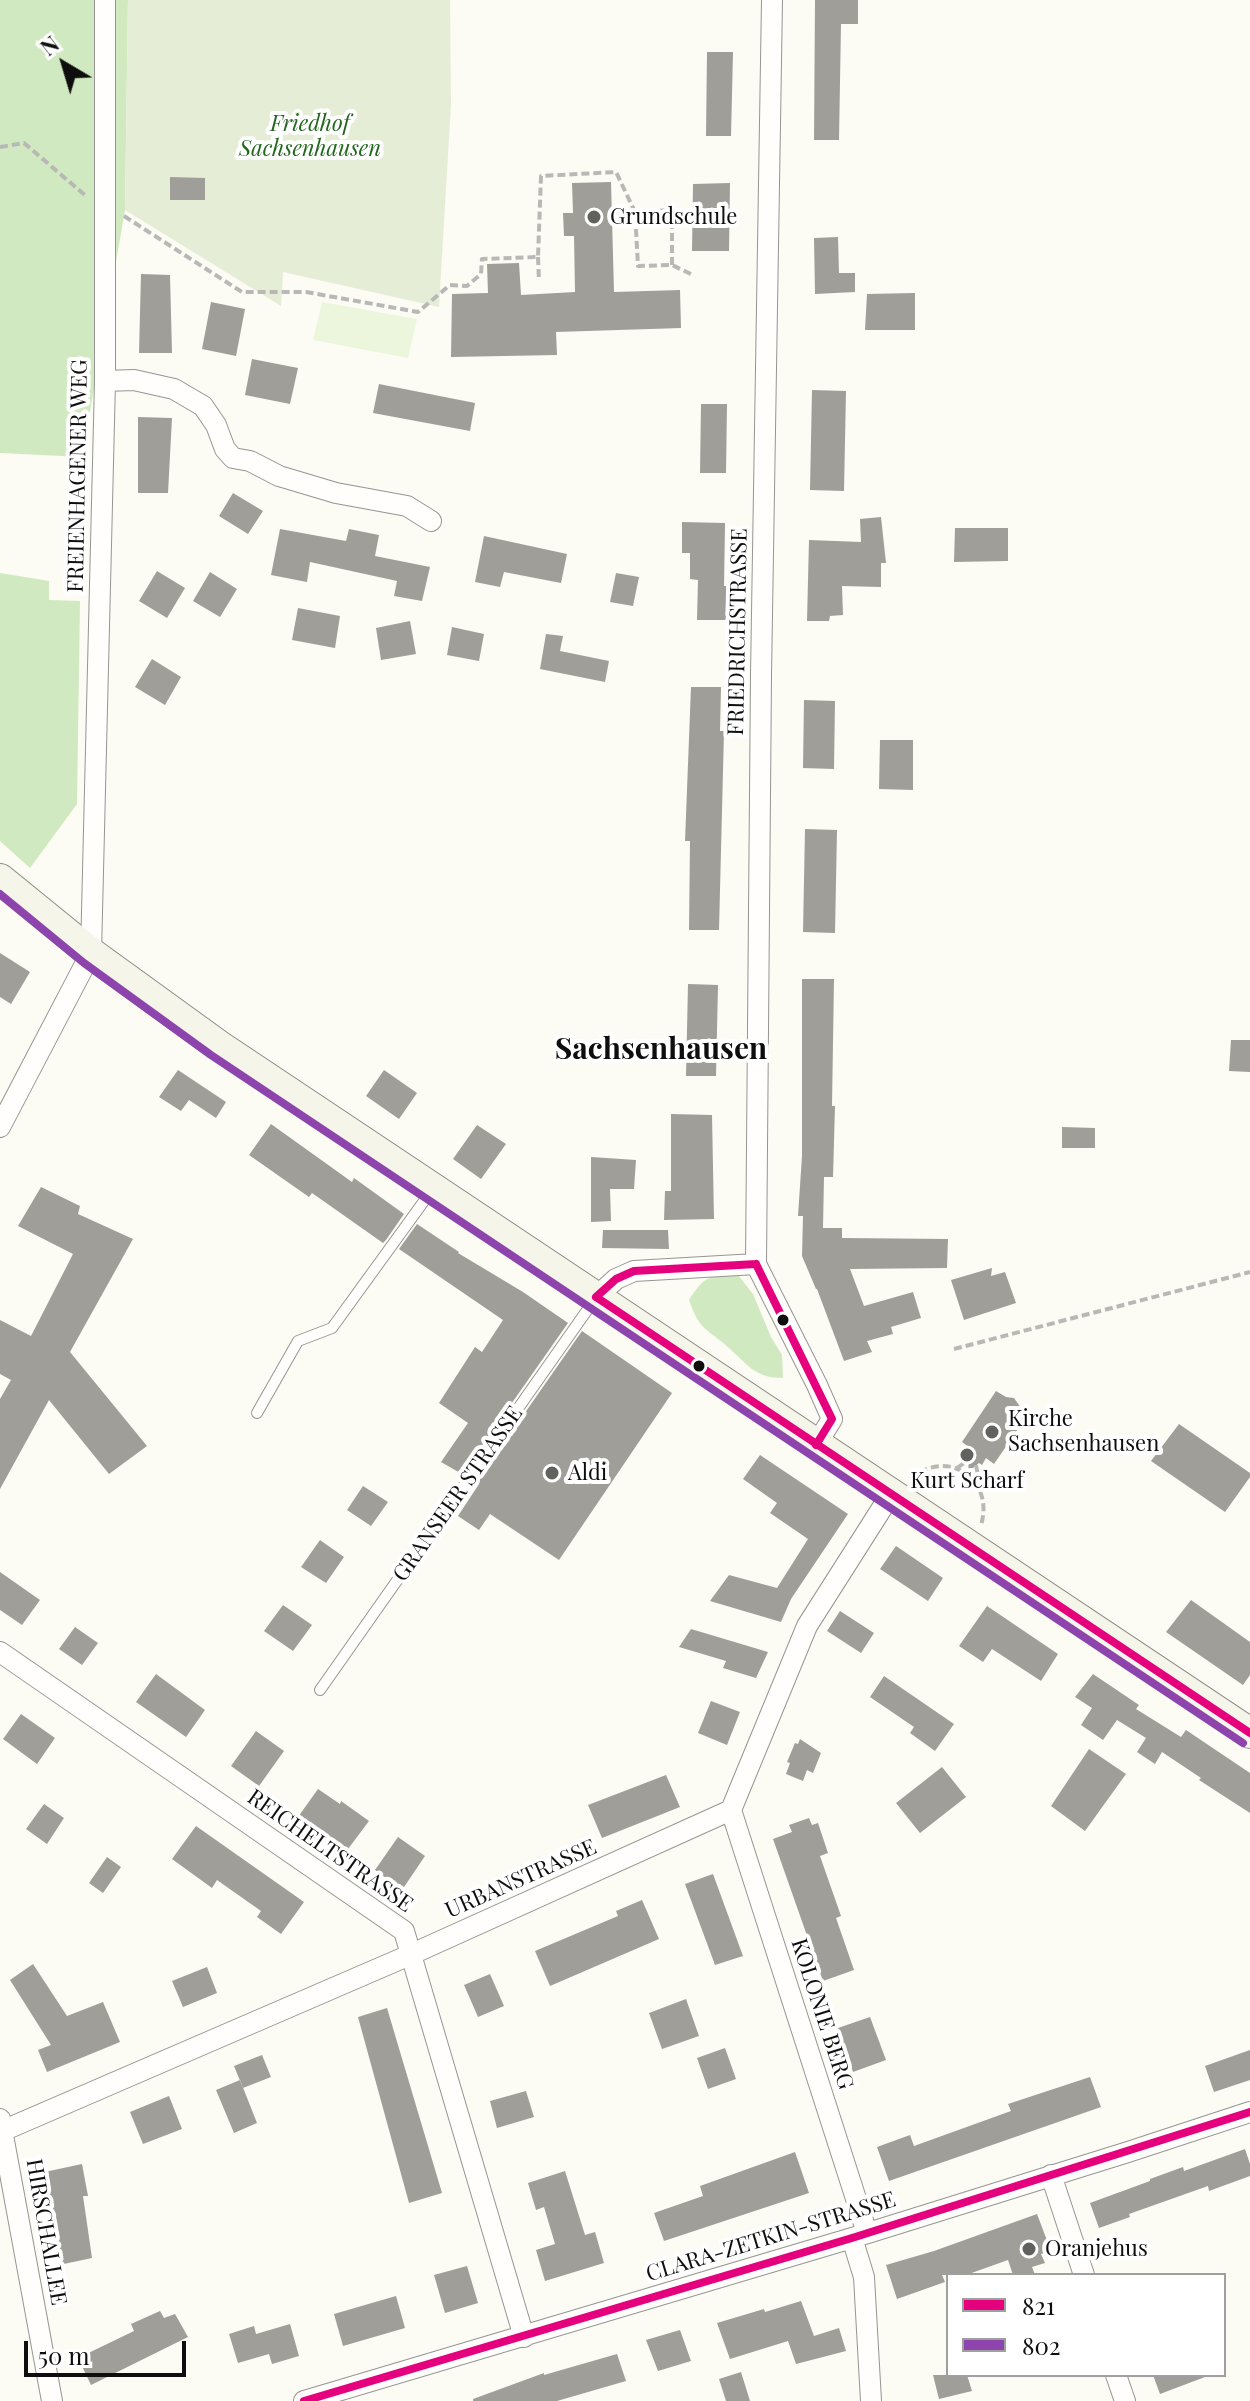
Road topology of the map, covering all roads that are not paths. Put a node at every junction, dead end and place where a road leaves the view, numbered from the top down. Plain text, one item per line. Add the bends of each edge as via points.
1 (105, 0) edge
2 (772, 0) edge
3 (105, 381) junction
4 (431, 521) dead end
5 (0, 879) edge
6 (91, 953) junction
7 (0, 1127) edge
8 (433, 1188) junction
9 (756, 1264) junction
10 (596, 1297) junction
11 (257, 1413) dead end
12 (816, 1445) junction
13 (901, 1487) junction
14 (0, 1652) edge
15 (320, 1690) dead end
16 (1250, 1733) edge
17 (731, 1810) junction
18 (412, 1954) junction
19 (1250, 2112) edge
20 (1, 2127) edge
21 (1051, 2175) junction
22 (860, 2236) junction
23 (1083, 2273) edge
24 (524, 2337) junction
25 (1117, 2377) edge
26 (52, 2401) edge
27 (304, 2401) edge
28 (871, 2401) edge
29 (1125, 2401) edge

1 - 3 street, FREIENHAGENER WEG
2 - 9 street, FRIEDRICHSTRASSE
3 - 4 street via 134,380 174,389 203,406 233,458 336,493 407,506
3 - 6 street, FREIENHAGENER WEG
5 - 6 main road
6 - 7 street
6 - 8 main road
8 - 10 main road
8 - 11 lane via 332,1328 298,1341
9 - 10 street via 634,1271
9 - 12 street, FRIEDRICHSTRASSE via 832,1419
10 - 12 main road
10 - 15 lane, GRANSEER STRASSE
12 - 13 main road
13 - 16 main road
13 - 17 street via 807,1626
14 - 18 street, REICHELTSTRASSE via 404,1931
17 - 18 street, URBANSTRASSE
17 - 22 street, KOLONIE BERG
18 - 20 street, URBANSTRASSE
18 - 24 street, REICHELTSTRASSE
19 - 21 street, CLARA-ZETKIN-STRASSE
20 - 26 street, HIRSCHALLEE
21 - 22 street, CLARA-ZETKIN-STRASSE
21 - 23 street
22 - 24 street, CLARA-ZETKIN-STRASSE
22 - 28 street, KOLONIE BERG
24 - 27 street, CLARA-ZETKIN-STRASSE
25 - 29 street

